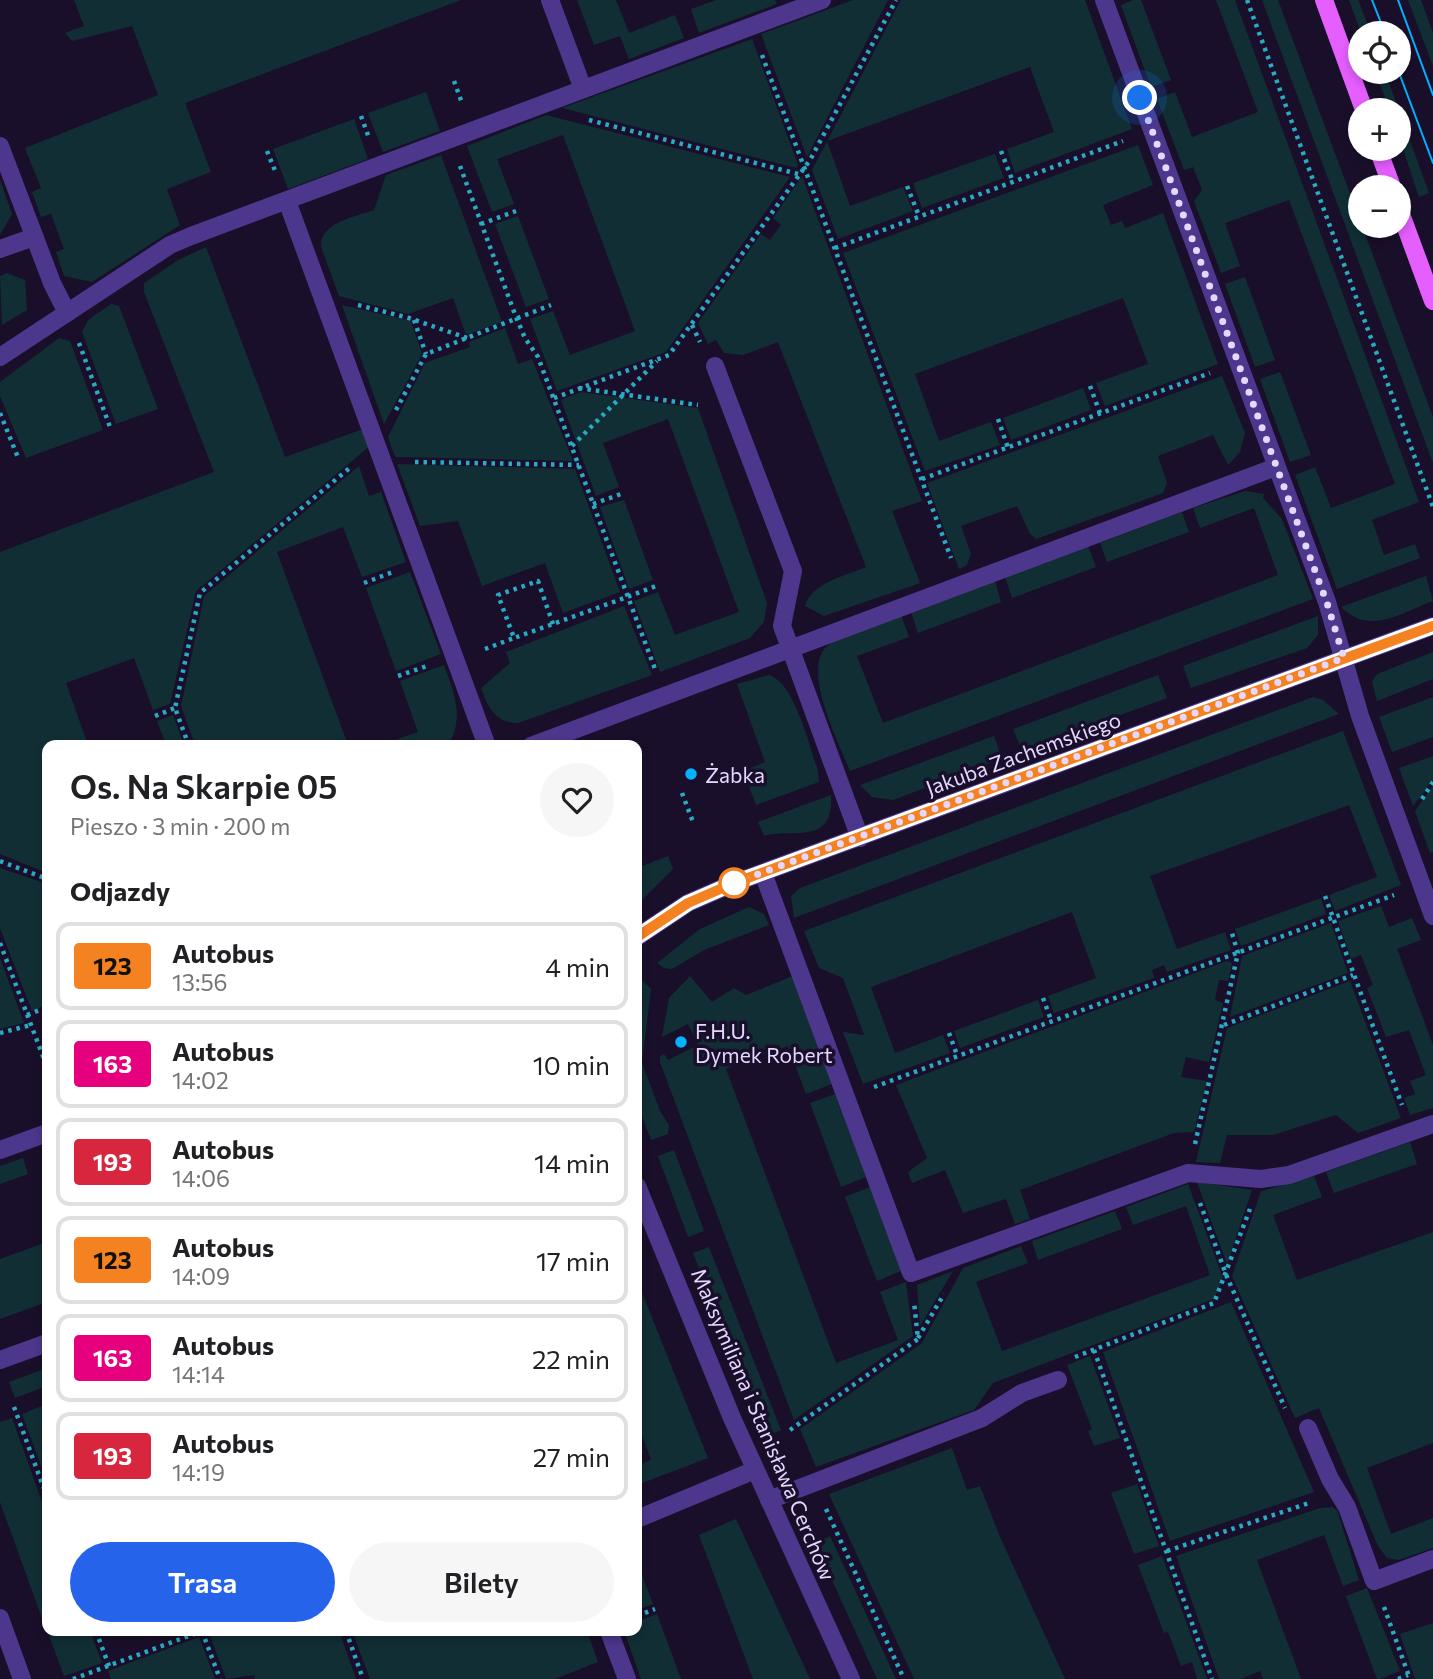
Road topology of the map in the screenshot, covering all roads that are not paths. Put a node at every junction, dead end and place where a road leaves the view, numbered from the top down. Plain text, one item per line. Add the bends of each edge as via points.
1 (550, 0) edge
2 (822, 0) edge
3 (1104, 0) edge
4 (1324, 0) edge
5 (583, 89) junction
6 (1360, 98) edge
7 (0, 146) edge
8 (287, 201) junction
9 (34, 237) junction
10 (1410, 238) edge
11 (0, 249) edge
12 (1433, 301) edge
13 (67, 313) junction
14 (0, 356) edge
15 (715, 366) dead end
16 (1276, 467) junction
17 (1433, 626) edge
18 (791, 650) junction
19 (1344, 658) junction
20 (485, 740) edge
21 (547, 740) edge
22 (860, 838) junction
23 (763, 873) junction
24 (1433, 916) edge
25 (642, 934) edge
26 (1433, 1124) edge
27 (42, 1135) edge
28 (0, 1150) edge
29 (642, 1198) edge
30 (42, 1345) edge
31 (0, 1360) edge
32 (1058, 1380) road end
33 (1308, 1428) dead end
34 (755, 1470) junction
35 (769, 1500) junction
36 (642, 1517) edge
37 (1433, 1559) edge
38 (0, 1618) edge
39 (610, 1636) edge
40 (621, 1677) edge
41 (22, 1679) edge
42 (851, 1679) edge

1 - 5 street
2 - 5 street
3 - 16 street
4 - 6 main road
5 - 8 street
7 - 9 street
8 - 13 street via 170,245
8 - 20 street
9 - 11 street
9 - 13 street
10 - 12 main road
13 - 14 street
15 - 18 street via 793,571 782,626
16 - 18 street
16 - 19 street
17 - 19 street, Jakuba Zachemskiego
18 - 21 street
18 - 22 street
19 - 22 street, Jakuba Zachemskiego
19 - 24 street via 1360,716
22 - 23 street, Jakuba Zachemskiego
23 - 25 street, Jakuba Zachemskiego via 688,903
23 - 26 street via 911,1273 1188,1173 1261,1179 1289,1175
27 - 28 street
29 - 34 street, Maksymiliana i Stanisława Cerchów
30 - 31 street
32 - 35 street via 1022,1393 982,1418
33 - 37 street via 1347,1507 1374,1581
34 - 35 street, Maksymiliana i Stanisława Cerchów
34 - 36 street
35 - 42 street, Maksymiliana i Stanisława Cerchów
38 - 41 street
39 - 40 street

